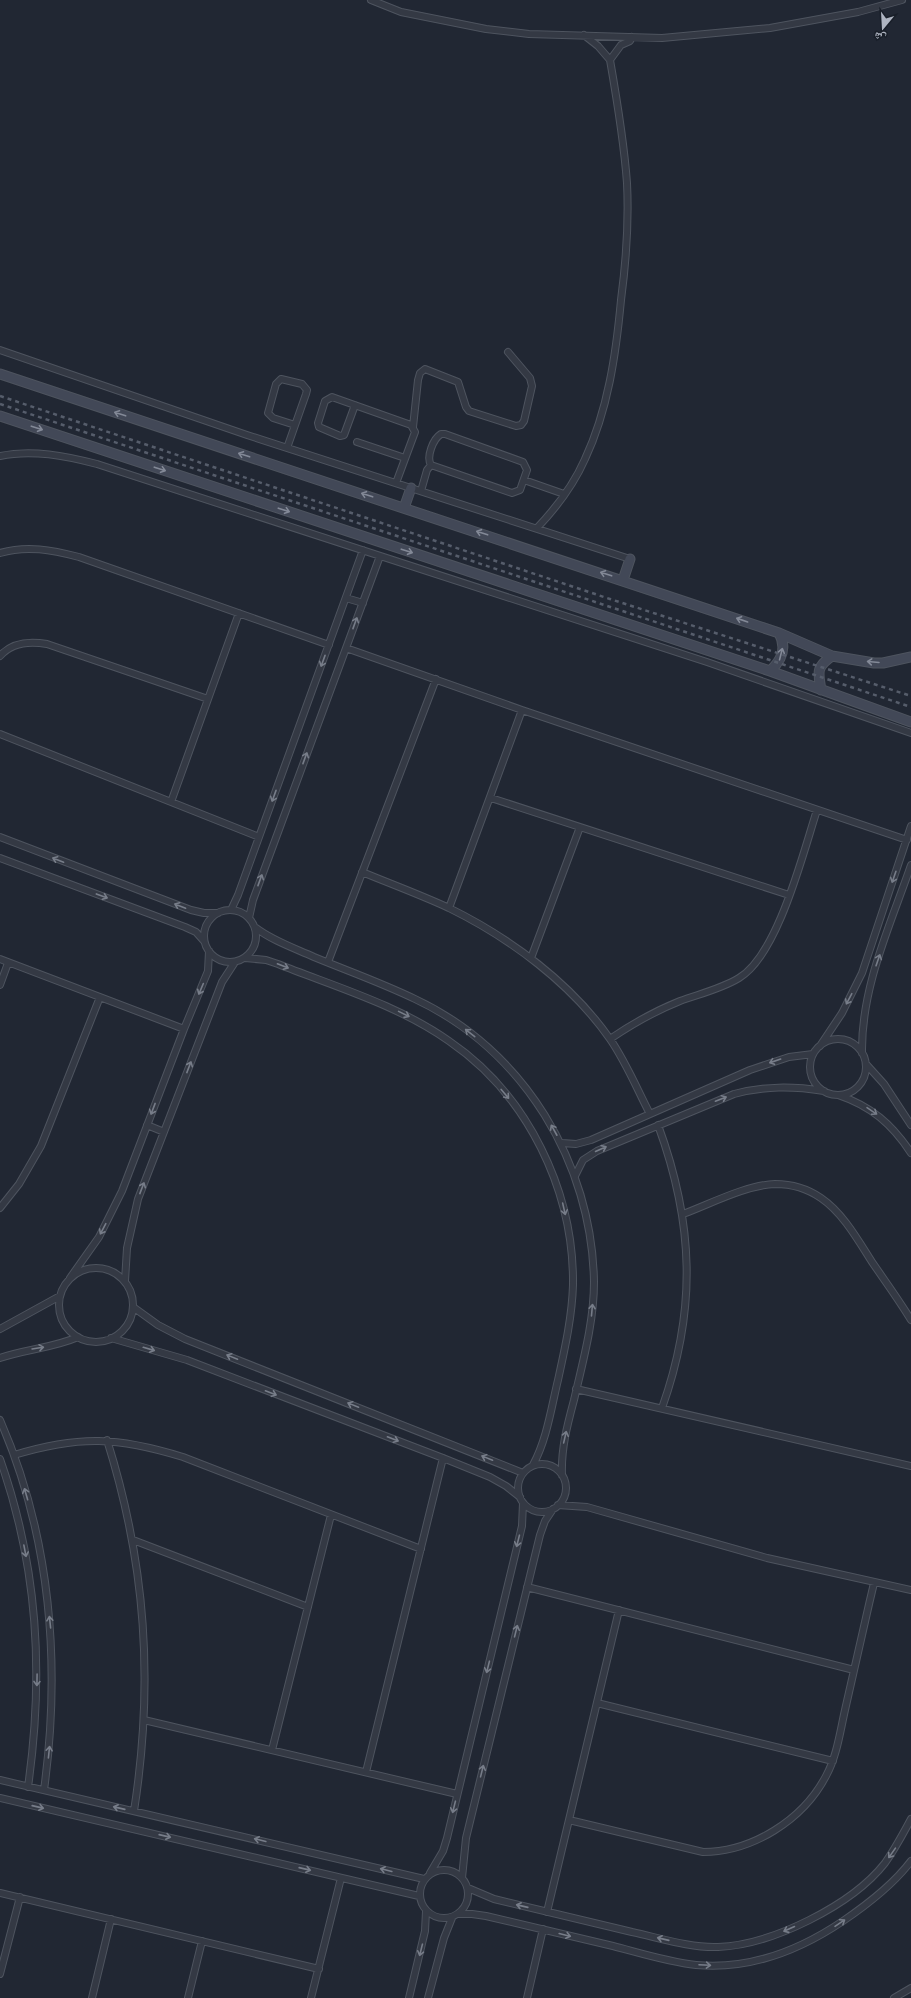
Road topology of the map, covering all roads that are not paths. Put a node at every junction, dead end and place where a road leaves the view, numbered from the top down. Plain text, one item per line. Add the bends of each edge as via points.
1 (371, 0) edge
2 (900, 0) edge
3 (584, 35) junction
4 (632, 37) junction
5 (610, 60) junction
6 (0, 350) edge
7 (508, 352) dead end
8 (0, 374) edge
9 (355, 405) junction
10 (0, 416) edge
11 (295, 425) junction
12 (413, 427) junction
13 (357, 442) dead end
14 (287, 448) junction
15 (0, 456) edge
16 (405, 458) junction
17 (431, 465) junction
18 (524, 480) junction
19 (396, 483) junction
20 (411, 488) junction
21 (421, 491) junction
22 (564, 494) junction
23 (404, 508) junction
24 (537, 528) junction
25 (363, 550) junction
26 (0, 553) edge
27 (380, 556) junction
28 (630, 559) joint
29 (622, 580) junction
30 (346, 598) junction
31 (363, 603) junction
32 (239, 613) junction
33 (779, 633) junction
34 (329, 645) junction
35 (346, 648) junction
36 (0, 656) edge
37 (832, 656) junction
38 (911, 657) edge
39 (770, 671) junction
40 (436, 679) junction
41 (821, 690) junction
42 (208, 699) junction
43 (522, 710) junction
44 (911, 722) edge
45 (911, 733) edge
46 (0, 734) edge
47 (491, 798) junction
48 (171, 802) junction
49 (817, 810) junction
50 (911, 826) edge
51 (580, 827) junction
52 (259, 837) junction
53 (0, 838) edge
54 (907, 840) junction
55 (0, 858) edge
56 (911, 865) edge
57 (362, 872) junction
58 (789, 895) junction
59 (449, 908) junction
60 (231, 910) junction
61 (218, 913) junction
62 (249, 918) junction
63 (256, 928) junction
64 (204, 941) junction
65 (209, 951) junction
66 (245, 958) junction
67 (531, 958) junction
68 (0, 960) edge
69 (235, 962) junction
70 (328, 962) junction
71 (8, 963) junction
72 (0, 985) edge
73 (100, 997) junction
74 (184, 1029) junction
75 (610, 1039) junction
76 (820, 1046) junction
77 (862, 1053) junction
78 (813, 1054) junction
79 (866, 1064) junction
80 (824, 1091) junction
81 (837, 1095) junction
82 (650, 1114) junction
83 (147, 1125) junction
84 (658, 1125) junction
85 (911, 1125) edge
86 (164, 1132) junction
87 (562, 1143) junction
88 (911, 1153) edge
89 (575, 1176) junction
90 (0, 1208) edge
91 (683, 1214) junction
92 (70, 1278) junction
93 (125, 1281) junction
94 (60, 1296) junction
95 (133, 1307) junction
96 (911, 1320) edge
97 (0, 1329) edge
98 (78, 1337) junction
99 (111, 1338) junction
100 (0, 1358) edge
101 (576, 1389) junction
102 (662, 1408) junction
103 (0, 1420) edge
104 (107, 1440) junction
105 (14, 1455) junction
106 (443, 1458) junction
107 (0, 1460) edge
108 (911, 1464) edge
109 (534, 1465) junction
110 (523, 1473) junction
111 (562, 1475) junction
112 (521, 1500) junction
113 (555, 1507) junction
114 (331, 1515) junction
115 (133, 1540) junction
116 (421, 1549) junction
117 (874, 1583) junction
118 (527, 1587) junction
119 (911, 1590) edge
120 (308, 1607) junction
121 (620, 1610) junction
122 (854, 1670) junction
123 (597, 1703) junction
124 (144, 1720) junction
125 (272, 1750) junction
126 (833, 1761) junction
127 (366, 1772) junction
128 (0, 1780) edge
129 (28, 1787) junction
130 (44, 1790) junction
131 (457, 1794) junction
132 (0, 1798) edge
133 (134, 1811) junction
134 (911, 1819) edge
135 (569, 1820) junction
136 (911, 1861) edge
137 (430, 1873) junction
138 (341, 1878) junction
139 (462, 1878) junction
140 (424, 1879) junction
141 (468, 1888) junction
142 (0, 1893) edge
143 (419, 1896) junction
144 (20, 1897) junction
145 (426, 1911) junction
146 (547, 1912) junction
147 (458, 1914) junction
148 (452, 1918) junction
149 (111, 1919) junction
150 (543, 1930) junction
151 (202, 1941) junction
152 (319, 1969) junction
153 (0, 1974) edge
154 (911, 1988) edge
155 (92, 1998) edge
156 (188, 1998) edge
157 (312, 1998) edge
158 (409, 1998) edge
159 (428, 1998) edge
160 (527, 1998) edge
161 (894, 1998) edge

1 - 3 street via 401,12 486,29 529,34
2 - 4 street via 858,12 764,29 689,37
3 - 4 street
3 - 5 street
4 - 5 street via 630,41 621,45
5 - 22 street via 626,183 626,259 618,334 607,392 591,445
6 - 14 street
7 - 12 street via 530,378 532,386 524,422 521,425 516,426 469,411 458,382 425,369 418,380
23 -> 8 main road
9 - 9 street via 344,435 340,436 319,427 328,398
9 - 12 street
10 -> 39 main road
11 - 11 street via 307,390 302,384 281,379 276,384 268,413 273,418
11 - 14 street
12 - 16 street via 415,432
13 - 16 street
14 - 19 street
15 - 25 street via 26,454 74,458
16 - 19 street
17 - 18 street via 512,493 520,490
17 - 18 street via 428,458 435,440 438,435 445,434 523,462 527,470
17 - 21 street
18 - 22 street
19 - 20 street
20 - 21 street
20 - 23 main road
21 - 24 street
22 - 24 street
29 -> 23 main road
24 - 28 street
25 - 27 street
25 - 30 street
26 - 32 street via 34,548 56,551 110,567
27 - 31 street
27 - 45 street via 707,662
28 - 29 main road
33 -> 29 main road
30 - 31 street
30 - 34 street
35 -> 31 street
32 - 34 street
32 - 42 street
33 - 37 main road
39 -> 33 main road via 782,656 783,644
34 -> 52 street
35 - 40 street
62 -> 35 street via 252,900
36 - 42 street via 12,646 23,643 46,644
38 -> 37 main road via 874,663
37 - 41 main road via 819,668
39 - 41 main road
40 - 43 street
40 - 57 street
41 - 44 main road
42 - 48 street
43 - 47 street
43 - 49 street
46 - 48 street
47 - 51 street
47 - 59 street
48 - 52 street
49 - 54 street
49 - 58 street
50 - 54 street
51 - 58 street
51 - 67 street
52 - 60 street
61 -> 53 street via 191,910
54 -> 76 street via 862,973 842,1013
55 -> 64 street via 185,927 196,932
77 -> 56 street via 863,1018 870,984
57 - 59 street
57 - 70 street
58 - 75 street via 770,942 760,959 747,972 715,989 661,1010
59 - 67 street
60 - 61 street
60 - 62 street
61 - 64 street via 207,925
62 - 63 street
63 - 66 street via 257,939 253,950
63 - 70 street via 273,940
64 - 65 street
65 - 69 street via 220,960
65 -> 74 street via 208,971
66 - 69 street
66 -> 109 street via 278,964 402,1013 427,1026 473,1059 512,1101 528,1124 548,1162 562,1202 572,1257 573,1285 566,1342 544,1440
67 - 75 street via 571,993
68 - 71 street
86 -> 69 street via 224,976
87 -> 70 street via 543,1110 517,1077 470,1032 415,998
71 - 72 street
71 - 73 street
73 - 74 street
73 - 90 street via 41,1146 19,1184
74 -> 83 street
75 - 82 street
76 - 77 street via 838,1039 856,1046
76 - 78 street
77 - 79 street
78 - 80 street via 813,1078
78 -> 82 street via 776,1060
79 - 81 street via 859,1086
79 - 85 street
80 - 81 street
84 -> 80 street via 734,1094 756,1088 779,1086
81 -> 88 street via 860,1104 887,1122
82 - 87 street via 584,1142
83 - 86 street
83 -> 92 street via 112,1214 100,1237
89 -> 84 street via 583,1160 590,1155
84 - 91 street via 669,1154
93 -> 86 street via 127,1248 133,1216
87 - 89 street
101 -> 89 street via 588,1339 594,1284 589,1229
91 - 96 street via 759,1186 776,1184 807,1191 822,1198 839,1215
91 - 102 street via 687,1295 682,1336 673,1376
92 - 93 street via 82,1271 102,1268
92 - 94 street
93 - 95 street via 132,1293
94 - 97 street
94 - 98 street via 60,1310 64,1322
95 - 99 street via 127,1326
110 -> 95 street via 185,1339 158,1325
98 - 99 street via 98,1342
100 -> 98 street via 54,1346
99 -> 106 street via 187,1360
101 - 102 street
111 -> 101 street via 562,1448
102 - 108 street
103 - 105 street
104 - 105 street via 75,1441 44,1446
104 - 114 street via 146,1446 183,1457
104 - 115 street via 118,1474
130 -> 105 street via 52,1714 51,1636 42,1562
106 - 112 street via 494,1480
106 - 116 street
107 -> 129 street via 29,1568 36,1626 38,1678
109 - 110 street
109 - 111 street via 553,1467
110 - 112 street via 518,1484
111 - 113 street via 566,1487 565,1494
112 - 113 street via 528,1507 540,1512
112 -> 131 street via 522,1526
113 - 117 street via 587,1506 767,1558
113 - 118 street via 542,1528
114 - 116 street
114 - 120 street
115 - 120 street
115 - 124 street via 144,1623
116 - 127 street
117 - 119 street
117 - 122 street
118 - 121 street
139 -> 118 street via 466,1838
120 - 125 street
121 - 122 street
121 - 123 street
122 - 126 street
123 - 126 street
123 - 135 street
124 - 125 street
124 - 133 street
125 - 127 street
126 - 135 street via 818,1789 798,1813 754,1841 721,1852 703,1852
127 - 131 street
128 - 129 street
129 - 130 street
133 -> 130 street
131 -> 137 street via 443,1851
132 -> 138 street
140 -> 133 street
134 -> 146 street via 884,1864 866,1883 837,1904 793,1927 743,1945 691,1945
135 - 146 street
150 -> 136 street via 685,1963 713,1966 753,1962 796,1948 835,1926 888,1886
137 - 139 street via 447,1870 456,1872
137 - 140 street
138 - 143 street
138 - 152 street
139 - 141 street
140 - 143 street
146 -> 141 street via 494,1899
141 - 147 street via 465,1907
142 - 144 street
143 - 145 street
144 - 149 street
144 - 153 street
145 - 148 street via 434,1917
145 -> 158 street via 425,1931
147 - 148 street
147 - 150 street via 479,1914
148 - 159 street
149 - 151 street
149 - 155 street
150 - 160 street
151 - 152 street
151 - 156 street
152 - 157 street
154 - 161 street

